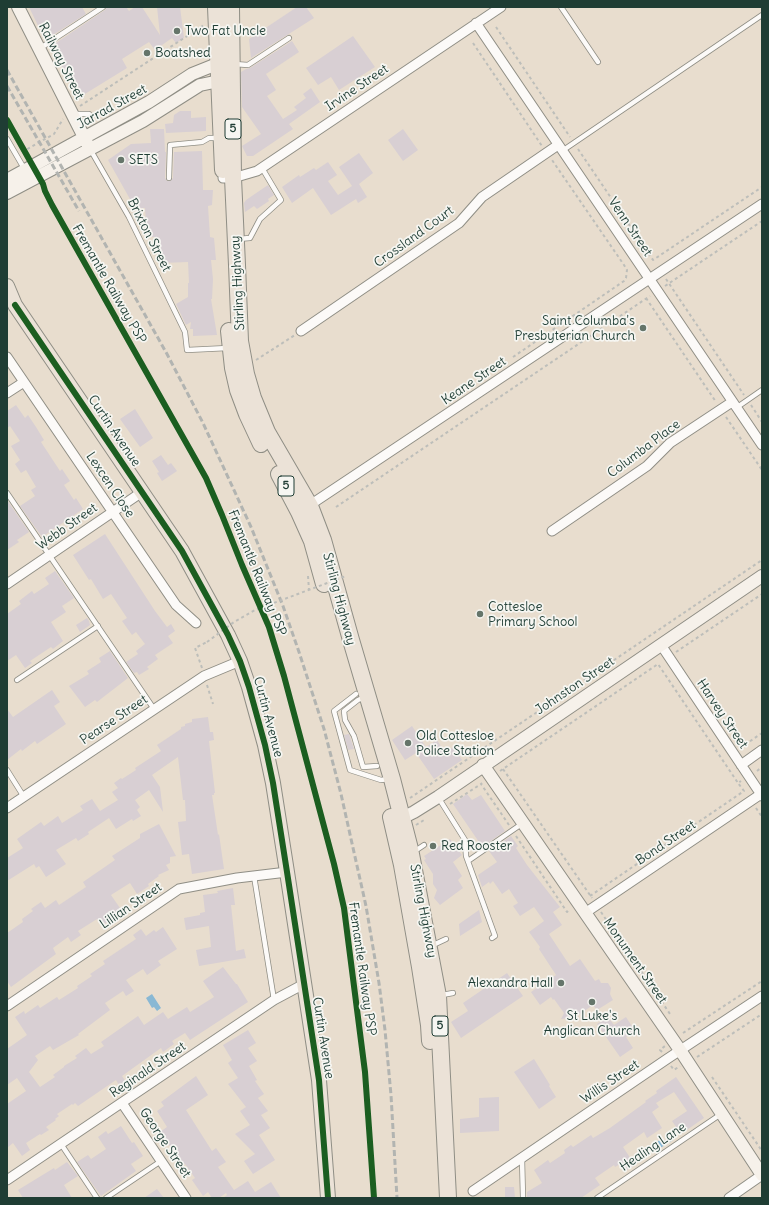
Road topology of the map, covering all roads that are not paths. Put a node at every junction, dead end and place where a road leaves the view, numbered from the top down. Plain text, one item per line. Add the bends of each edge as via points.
1 (18, 7) edge
2 (103, 7) edge
3 (216, 7) edge
4 (231, 7) edge
5 (501, 7) edge
6 (561, 7) edge
7 (762, 15) edge
8 (476, 24) junction
9 (289, 38) dead end
10 (39, 49) junction
11 (598, 62) dead end
12 (225, 64) junction
13 (225, 81) junction
14 (73, 112) junction
15 (89, 114) dead end
16 (85, 138) junction
17 (221, 138) junction
18 (7, 139) edge
19 (560, 148) junction
20 (90, 150) junction
21 (29, 168) junction
22 (262, 168) junction
23 (169, 178) dead end
24 (228, 178) junction
25 (7, 180) edge
26 (7, 193) edge
27 (762, 204) edge
28 (236, 239) junction
29 (650, 280) junction
30 (7, 286) edge
31 (11, 301) edge
32 (301, 331) road end
33 (230, 348) junction
34 (7, 357) edge
35 (24, 382) junction
36 (762, 390) edge
37 (7, 393) edge
38 (734, 405) junction
39 (762, 445) edge
40 (142, 492) junction
41 (7, 493) edge
42 (304, 509) junction
43 (112, 512) junction
44 (552, 531) dead end
45 (50, 556) junction
46 (762, 576) edge
47 (7, 584) edge
48 (196, 623) dead end
49 (98, 626) junction
50 (661, 645) junction
51 (240, 661) junction
52 (18, 680) dead end
53 (360, 697) junction
54 (154, 709) junction
55 (762, 750) edge
56 (741, 765) junction
57 (483, 766) junction
58 (7, 770) edge
59 (383, 775) junction
60 (761, 795) edge
61 (24, 797) junction
62 (438, 797) junction
63 (7, 808) edge
64 (402, 818) junction
65 (523, 823) junction
66 (468, 861) junction
67 (287, 872) junction
68 (254, 876) junction
69 (582, 908) junction
70 (492, 938) dead end
71 (446, 939) dead end
72 (429, 947) junction
73 (304, 984) junction
74 (762, 996) edge
75 (274, 1000) junction
76 (7, 1006) edge
77 (680, 1050) junction
78 (122, 1103) junction
79 (721, 1113) junction
80 (61, 1144) junction
81 (522, 1158) junction
82 (161, 1161) junction
83 (327, 1174) junction
84 (762, 1175) edge
85 (7, 1180) edge
86 (473, 1191) dead end
87 (97, 1198) edge
88 (106, 1198) edge
89 (186, 1198) edge
90 (328, 1198) edge
91 (337, 1198) edge
92 (437, 1198) edge
93 (448, 1198) edge
94 (524, 1198) edge
95 (597, 1198) edge
96 (729, 1198) edge

1 - 10 street, Railway Street
2 - 10 lane
3 - 12 highway, Stirling Highway / 5
4 - 12 highway, Stirling Highway / 5
5 - 8 street, Irvine Street
6 - 11 lane
7 - 19 lane via 574,144
8 - 19 street, Venn Street
8 - 22 street, Irvine Street
9 - 12 lane via 248,65
10 - 14 street, Railway Street
12 - 13 highway, Stirling Highway / 5
12 - 16 street, Jarrad Street via 192,74
13 - 17 highway, Stirling Highway / 5
13 - 20 street, Jarrad Street via 200,85
13 - 24 highway, Stirling Highway / 5
14 - 15 lane
14 - 16 street, Railway Street
16 - 20 street, Railway Street
16 - 21 street, Jarrad Street
17 - 23 lane via 170,145
17 - 24 highway, Stirling Highway / 5
18 - 21 lane
19 - 29 street, Venn Street
19 - 32 street, Crossland Court via 482,197 459,223
20 - 26 street, Jarrad Street
20 - 33 lane, Brixton Street via 129,217 185,332 186,350
21 - 25 street, Jarrad Street
22 - 24 street, Irvine Street via 251,174
22 - 28 lane via 281,200 260,219 250,238
24 - 28 highway, Stirling Highway / 5
24 - 33 highway, Stirling Highway / 5
27 - 29 street, Keane Street
28 - 42 highway, Stirling Highway / 5 via 240,342 246,374 267,432
29 - 38 street, Venn Street
29 - 42 street, Keane Street
30 - 31 main road, Curtin Avenue
31 - 40 main road, Curtin Avenue
33 - 42 highway, Stirling Highway / 5 via 238,390 247,414 258,437
34 - 35 street, Lexcen Close
35 - 37 street
35 - 43 street, Lexcen Close
36 - 38 lane
38 - 39 street, Venn Street
38 - 44 street, Columba Place via 670,443 647,466
40 - 43 street, Webb Street
40 - 51 main road, Curtin Avenue via 182,551 214,607
41 - 45 lane
42 - 53 highway, Stirling Highway / 5 via 323,540
43 - 45 street, Webb Street
43 - 48 street, Lexcen Close via 176,605
45 - 47 street, Webb Street
45 - 49 lane
46 - 50 street, Johnston Street
49 - 52 lane
49 - 54 lane
50 - 56 street, Harvey Street
50 - 57 street, Johnston Street
51 - 54 street, Pearse Street via 204,676
51 - 67 main road, Curtin Avenue via 266,745
53 - 59 highway, Stirling Highway / 5
53 - 59 lane via 344,711 345,720 354,736 363,767
53 - 59 lane via 334,711 350,770
54 - 61 street, Pearse Street
55 - 56 street
56 - 60 street, Harvey Street
57 - 62 street, Johnston Street
57 - 65 street, Monument Street
58 - 61 lane
59 - 64 highway, Stirling Highway / 5
59 - 92 highway, Stirling Highway / 5 via 402,865 429,1025
60 - 69 street, Bond Street via 597,905
61 - 63 street, Pearse Street
62 - 64 street, Johnston Street
62 - 66 lane via 466,840
64 - 72 highway, Stirling Highway / 5 via 417,847
65 - 66 lane
65 - 69 street, Monument Street
66 - 70 lane via 495,936
67 - 68 street, Lillian Street
67 - 73 main road, Curtin Avenue
68 - 75 lane
68 - 76 street, Lillian Street via 179,889
69 - 77 street, Monument Street
71 - 72 lane
72 - 93 highway, Stirling Highway / 5 via 446,995
73 - 75 street, Reginald Street
73 - 83 main road, Curtin Avenue via 319,1080
74 - 77 street, Willis Street
75 - 78 street, Reginald Street
77 - 79 street, Monument Street
77 - 81 street, Willis Street
78 - 80 street, Reginald Street
78 - 82 street, George Street
79 - 84 street, Monument Street
79 - 95 lane, Healing Lane
80 - 85 street, Reginald Street
80 - 87 lane
81 - 86 street, Willis Street
81 - 94 lane
82 - 88 lane
82 - 89 street, George Street
83 - 90 main road, Curtin Avenue
83 - 91 main road
84 - 96 street

